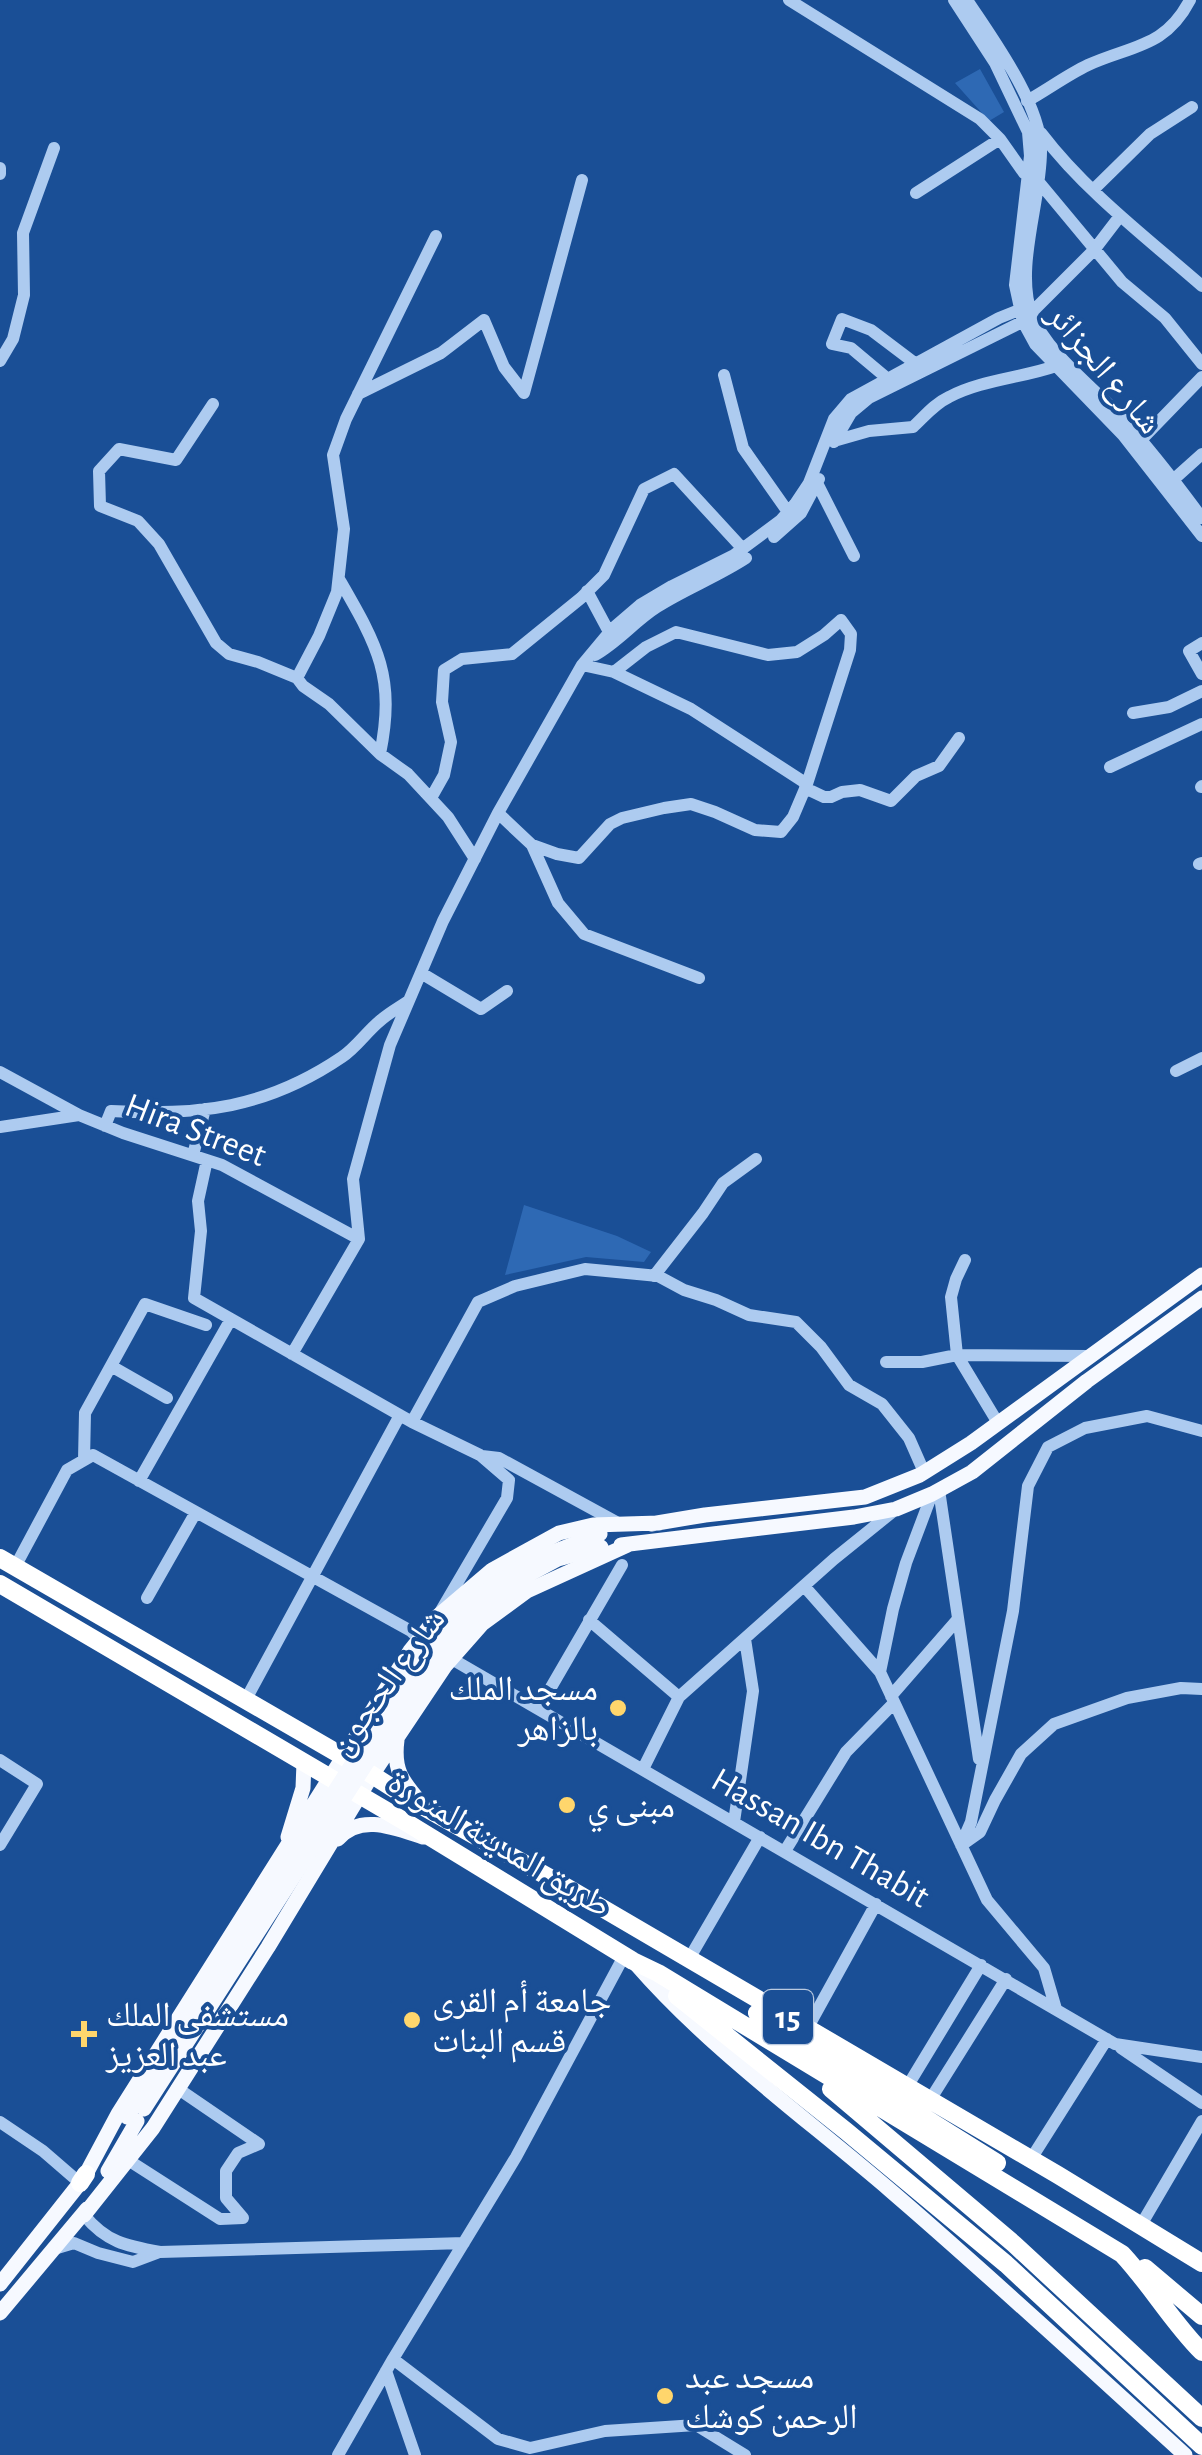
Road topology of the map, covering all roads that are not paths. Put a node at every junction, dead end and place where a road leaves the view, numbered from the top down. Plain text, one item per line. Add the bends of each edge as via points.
1 (789, 0) edge
2 (954, 0) edge
3 (967, 0) edge
4 (1190, 0) edge
5 (1027, 102) junction
6 (1192, 107) dead end
7 (1038, 130) junction
8 (1000, 139) junction
9 (54, 148) dead end
10 (1063, 162) junction
11 (1034, 169) junction
12 (582, 180) dead end
13 (1094, 190) junction
14 (916, 193) dead end
15 (1120, 216) junction
16 (436, 236) dead end
17 (1094, 250) junction
18 (1202, 286) edge
19 (1027, 314) junction
20 (0, 361) edge
21 (916, 364) junction
22 (1056, 366) junction
23 (1202, 366) edge
24 (724, 375) dead end
25 (888, 378) junction
26 (358, 394) junction
27 (213, 404) dead end
28 (1141, 440) junction
29 (834, 441) junction
30 (1202, 454) edge
31 (1173, 480) junction
32 (817, 483) junction
33 (788, 512) junction
34 (1202, 518) edge
35 (1202, 536) edge
36 (743, 549) junction
37 (854, 556) dead end
38 (339, 580) junction
39 (588, 592) junction
40 (610, 632) junction
41 (1202, 643) edge
42 (585, 661) junction
43 (614, 672) junction
44 (1202, 674) edge
45 (297, 678) junction
46 (1202, 691) edge
47 (1133, 713) dead end
48 (1202, 724) edge
49 (959, 738) dead end
50 (380, 754) junction
51 (1110, 767) dead end
52 (806, 786) junction
53 (430, 798) junction
54 (498, 813) junction
55 (532, 845) junction
56 (475, 859) junction
57 (421, 973) junction
58 (699, 978) dead end
59 (507, 992) dead end
60 (409, 1001) junction
61 (1202, 1058) edge
62 (1176, 1071) dead end
63 (0, 1072) edge
64 (205, 1109) junction
65 (79, 1115) junction
66 (105, 1126) junction
67 (0, 1127) edge
68 (200, 1158) junction
69 (756, 1159) dead end
70 (360, 1239) junction
71 (965, 1260) dead end
72 (1202, 1275) edge
73 (654, 1276) junction
74 (1202, 1298) edge
75 (232, 1319) junction
76 (206, 1325) dead end
77 (292, 1354) junction
78 (957, 1355) junction
79 (1090, 1356) junction
80 (886, 1362) dead end
81 (111, 1366) junction
82 (167, 1398) dead end
83 (406, 1419) junction
84 (998, 1423) junction
85 (1202, 1431) edge
86 (480, 1455) junction
87 (84, 1460) junction
88 (924, 1472) junction
89 (139, 1480) junction
90 (935, 1492) junction
91 (896, 1509) junction
92 (196, 1512) junction
93 (659, 1523) junction
94 (620, 1524) junction
95 (601, 1540) junction
96 (630, 1544) junction
97 (8, 1562) edge
98 (622, 1564) dead end
99 (315, 1577) junction
100 (0, 1584) edge
101 (804, 1586) junction
102 (147, 1598) dead end
103 (438, 1616) junction
104 (958, 1619) junction
105 (590, 1620) junction
106 (745, 1639) junction
107 (419, 1640) junction
108 (452, 1658) junction
109 (880, 1672) junction
110 (1202, 1689) edge
111 (679, 1697) junction
112 (893, 1700) junction
113 (245, 1701) junction
114 (539, 1708) junction
115 (398, 1736) junction
116 (344, 1758) junction
117 (0, 1760) edge
118 (304, 1763) junction
119 (643, 1769) junction
120 (981, 1771) junction
121 (372, 1774) junction
122 (330, 1780) junction
123 (359, 1796) junction
124 (426, 1808) junction
125 (734, 1822) junction
126 (760, 1837) junction
127 (434, 1840) junction
128 (961, 1845) junction
129 (0, 1846) edge
130 (785, 1851) junction
131 (282, 1855) junction
132 (320, 1861) junction
133 (876, 1904) junction
134 (653, 1938) junction
135 (628, 1959) junction
136 (689, 1959) junction
137 (981, 1965) junction
138 (658, 1973) junction
139 (1006, 1979) junction
140 (1056, 2009) junction
141 (807, 2028) junction
142 (1111, 2042) junction
143 (1202, 2060) edge
144 (907, 2087) junction
145 (177, 2088) junction
146 (930, 2100) junction
147 (1202, 2103) edge
148 (132, 2119) junction
149 (1202, 2121) edge
150 (0, 2122) edge
151 (1031, 2159) junction
152 (128, 2160) junction
153 (83, 2179) junction
154 (84, 2215) junction
155 (1141, 2225) junction
156 (464, 2243) junction
157 (54, 2249) junction
158 (160, 2252) junction
159 (1202, 2263) edge
160 (3, 2278) edge
161 (0, 2313) edge
162 (1202, 2316) edge
163 (1202, 2352) edge
164 (390, 2365) junction
165 (1202, 2418) edge
166 (1202, 2446) edge
167 (527, 2451) edge
168 (338, 2455) edge
169 (416, 2455) edge
170 (745, 2455) edge
171 (1184, 2455) edge

1 - 8 street via 980,119
2 - 11 street, شارع الجزائر via 1021,114
3 - 5 street, شارع الجزائر
4 - 5 street via 1159,38 1087,66
5 - 7 street, شارع الجزائر
6 - 13 street via 1150,134
7 - 10 street
7 - 11 street, شارع الجزائر
8 - 11 street
8 - 14 street
9 - 20 street via 22,232 24,296
10 - 11 street
10 - 13 street
11 - 17 street
11 - 19 street, شارع الجزائر
12 - 26 street via 524,393 504,367 484,320 441,353
13 - 15 street
15 - 17 street
15 - 18 street
16 - 26 street
17 - 19 street
17 - 23 street via 1165,318
19 - 21 street
19 - 22 street, شارع الجزائر via 1035,344
19 - 28 street, شارع الجزائر
19 - 29 street via 869,398
21 - 25 street
21 - 25 street via 872,330 842,319 832,344 851,348
22 - 29 street via 948,397 912,427
22 - 35 street, شارع الجزائر via 1123,435
23 - 28 street
24 - 33 street via 743,448
25 - 33 street via 839,411 809,483
26 - 38 street via 333,456 344,530
27 - 45 street via 176,460 119,449 99,471 100,506 138,520 159,544 216,643
28 - 31 street, شارع الجزائر
29 - 32 street
30 - 31 street
31 - 34 street, شارع الجزائر
32 - 37 street
32 - 42 street via 801,513 767,542 656,608
33 - 36 street
36 - 39 street via 674,474 644,489 604,575
36 - 40 street via 656,595
38 - 45 street
38 - 50 street via 382,664 386,727
39 - 40 street
39 - 53 street via 512,654 462,659 444,670 442,702 451,742 444,775
40 - 42 street
41 - 44 street via 1190,651
42 - 43 street
42 - 54 street
43 - 52 street via 691,709
43 - 52 street via 676,632 768,655 797,652 841,620 851,634 850,650
45 - 50 street
46 - 47 street
48 - 51 street
49 - 52 street via 939,766 916,776 891,801 860,790 824,797
50 - 53 street
52 - 55 street via 781,832 755,830 691,804 622,818 578,858
53 - 56 street
54 - 55 street
54 - 56 street
55 - 58 street via 558,903 584,934
56 - 57 street
57 - 59 street via 482,1010
57 - 60 street
60 - 64 street via 345,1056 308,1077 238,1106
60 - 70 street via 390,1044 353,1179
61 - 62 street
63 - 65 street
64 - 66 street via 112,1111
64 - 68 street
65 - 66 street, Hira Street
65 - 67 street, Hira Street
66 - 68 street, Hira Street
68 - 70 street, Hira Street
68 - 75 street via 194,1298
69 - 73 street via 723,1184
70 - 77 street
71 - 78 street via 951,1297
72 - 79 main road, شارع الحجون
73 - 83 street via 584,1269 478,1302
73 - 88 street via 749,1315 796,1322 850,1385 882,1404 909,1438
74 - 90 main road, شارع الحجون via 972,1472
75 - 77 street
75 - 89 street
76 - 81 street via 145,1304
77 - 83 street
78 - 79 street
78 - 80 street
78 - 84 street
79 - 84 main road, شارع الحجون
81 - 82 street
81 - 87 street via 85,1413
83 - 86 street
83 - 99 street
84 - 88 main road, شارع الحجون
85 - 120 street via 1147,1416 1084,1428 1048,1446 1028,1486 1013,1610
86 - 94 street via 499,1458
86 - 103 street via 509,1480 507,1498
87 - 89 street, Hassan Ibn Thabit via 93,1456
87 - 97 street via 67,1470
88 - 93 main road, شارع الحجون via 866,1496
89 - 92 street, Hassan Ibn Thabit
90 - 91 main road, شارع الحجون
90 - 104 street
90 - 109 street via 906,1563
91 - 96 main road, شارع الحجون
91 - 101 street
92 - 99 street, Hassan Ibn Thabit
92 - 102 street
93 - 94 main road
93 - 95 main road, شارع الحجون
94 - 103 main road via 560,1533 492,1570
95 - 96 main road, شارع الحجون
95 - 148 main road, شارع الحجون, bridge via 530,1561 468,1602 416,1664
96 - 108 main road via 527,1591 482,1624
97 - 113 highway, طريق المدينة المنورة / 15
98 - 105 street
99 - 107 street, Hassan Ibn Thabit
99 - 113 street
100 - 118 highway, طريق المدينة المنورة
101 - 106 street
101 - 109 street
103 - 107 main road
104 - 112 street
104 - 120 street
105 - 111 street
105 - 114 street
106 - 111 street
106 - 125 street via 754,1691
107 - 108 street, Hassan Ibn Thabit
107 - 116 main road
108 - 114 street, Hassan Ibn Thabit
108 - 115 main road
109 - 112 street
110 - 128 street via 1127,1698 1054,1724 1021,1754 980,1832
111 - 119 street
112 - 128 street
112 - 130 street via 846,1752
113 - 116 highway, طريق المدينة المنورة / 15
114 - 119 street, Hassan Ibn Thabit
115 - 121 main road
115 - 124 main road via 394,1761
116 - 121 highway, طريق المدينة المنورة / 15
116 - 122 main road
117 - 129 street via 37,1784
118 - 122 highway, طريق المدينة المنورة
118 - 131 main road via 304,1788
119 - 125 street, Hassan Ibn Thabit
120 - 128 street
121 - 123 main road
121 - 124 highway, طريق المدينة المنورة / 15
122 - 123 highway, طريق المدينة المنورة
122 - 131 main road
123 - 127 highway, طريق المدينة المنورة
123 - 132 main road
124 - 134 highway, طريق المدينة المنورة / 15
125 - 126 street, Hassan Ibn Thabit
126 - 130 street, Hassan Ibn Thabit
126 - 136 street
127 - 132 main road via 369,1823 346,1830
127 - 135 highway, طريق المدينة المنورة
128 - 140 street via 987,1900 1044,1968
130 - 133 street, Hassan Ibn Thabit
131 - 153 main road
132 - 145 main road
133 - 137 street, Hassan Ibn Thabit
133 - 141 street
134 - 136 highway, طريق المدينة المنورة / 15
134 - 162 highway, طريق المدينة المنورة / 15 via 674,1962 1082,2218
135 - 138 highway, طريق المدينة المنورة
135 - 156 street
135 - 171 main road
136 - 141 highway, طريق المدينة المنورة / 15
137 - 139 street, Hassan Ibn Thabit
137 - 144 street
138 - 163 highway via 1122,2254
138 - 165 highway via 678,1976 815,2076 1014,2244
138 - 166 highway via 670,1990 1006,2264
139 - 140 street, Hassan Ibn Thabit
139 - 146 street
140 - 142 street, Hassan Ibn Thabit
141 - 144 highway, طريق المدينة المنورة / 15
142 - 143 street, Hassan Ibn Thabit
142 - 147 street
142 - 151 street
144 - 146 highway, طريق المدينة المنورة / 15
145 - 152 main road
145 - 152 street via 259,2144 238,2153 226,2171 226,2198 243,2218 220,2219
146 - 151 highway, طريق المدينة المنورة / 15
148 - 153 main road, شارع الحجون
148 - 154 main road, شارع الحجون
149 - 155 street
150 - 153 street
151 - 155 highway, طريق المدينة المنورة / 15
152 - 154 main road
153 - 160 main road, شارع الحجون
154 - 157 main road, شارع الحجون
154 - 158 street via 117,2243
155 - 159 highway, طريق المدينة المنورة / 15
156 - 158 street
156 - 164 street
157 - 158 street via 74,2243 133,2262
157 - 161 main road, شارع الحجون
164 - 167 street via 498,2439
164 - 168 street
164 - 169 street
167 - 170 street via 605,2431 696,2425

